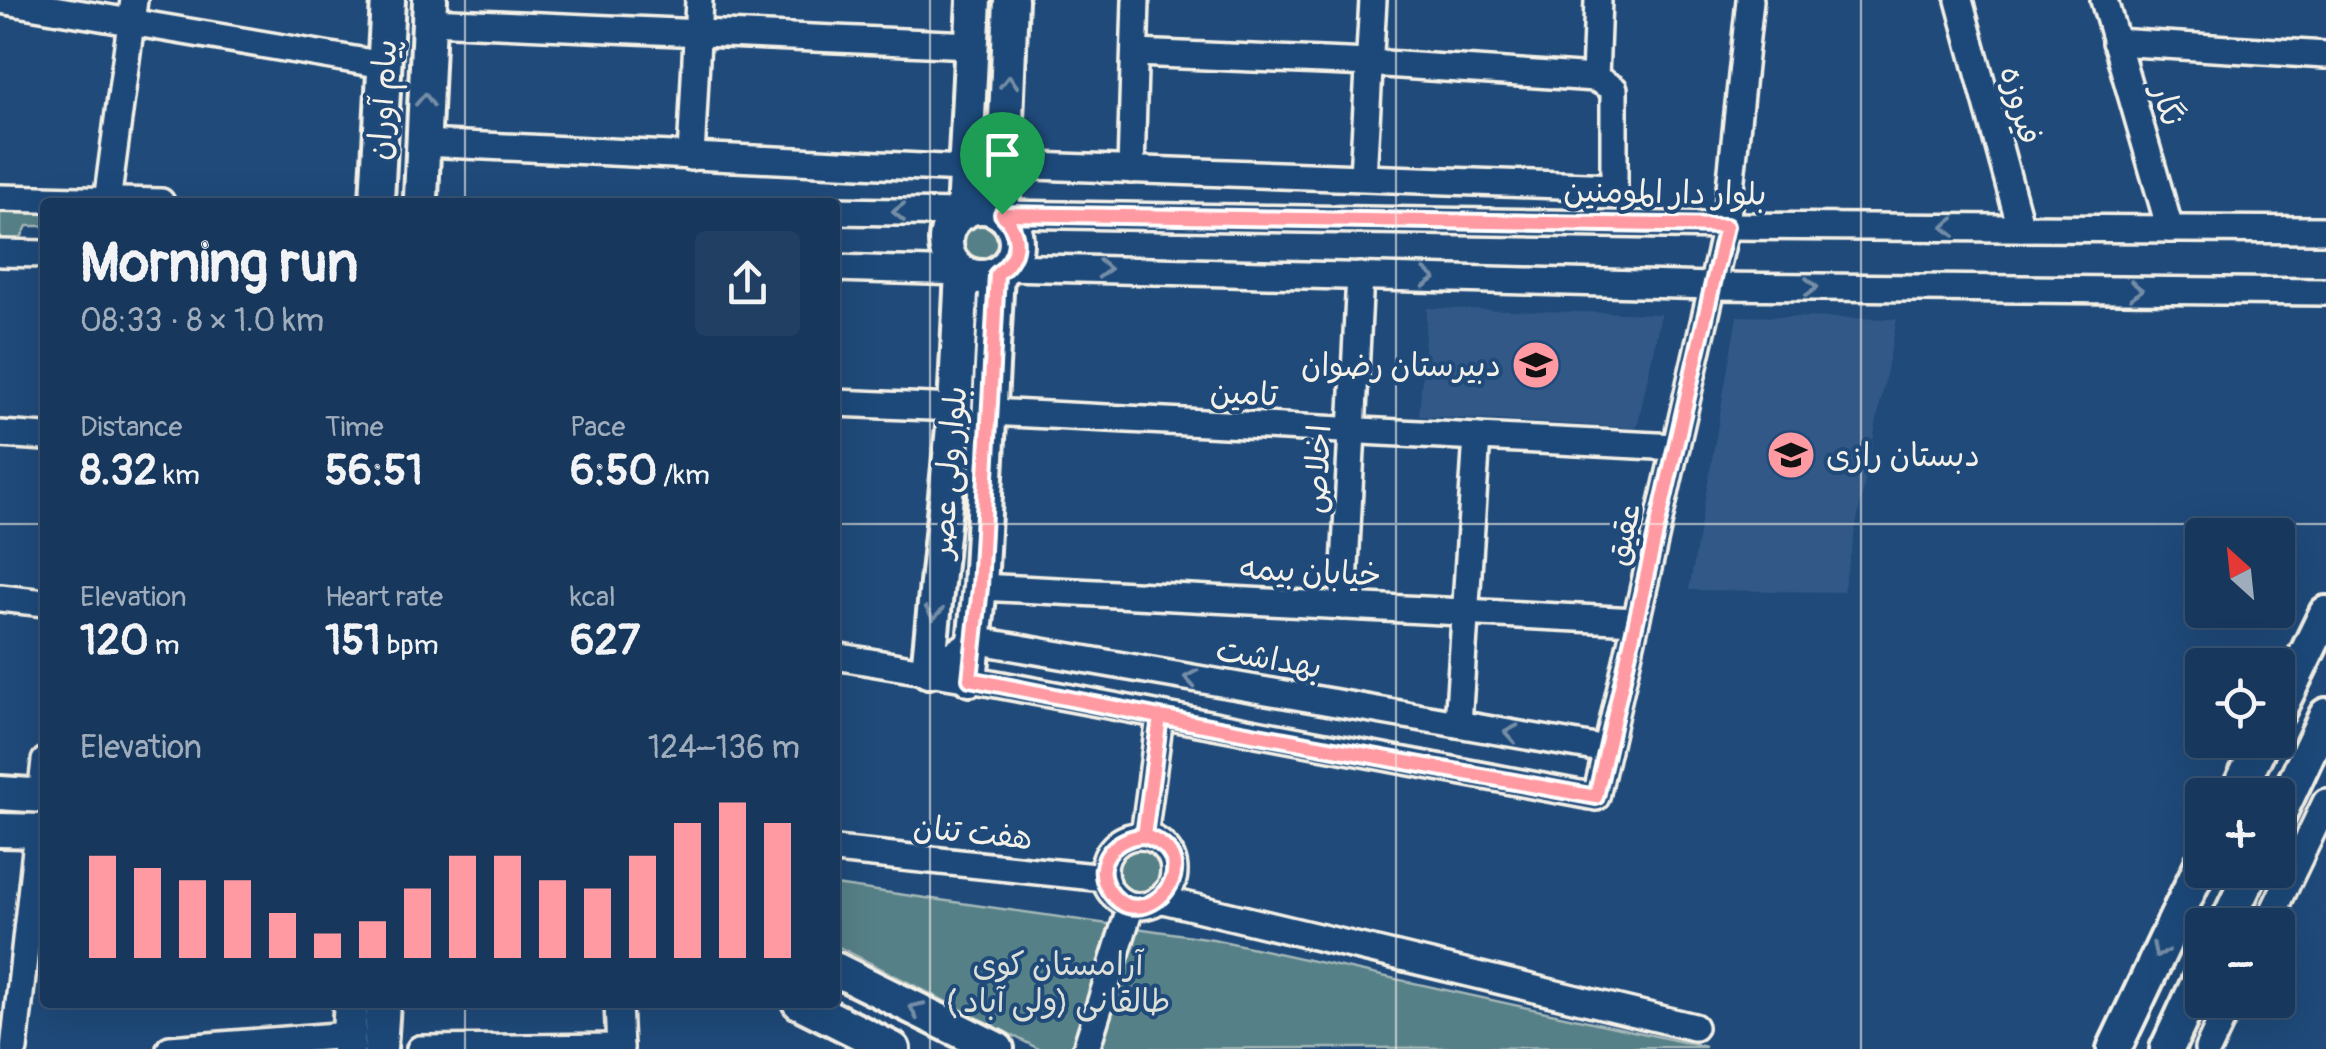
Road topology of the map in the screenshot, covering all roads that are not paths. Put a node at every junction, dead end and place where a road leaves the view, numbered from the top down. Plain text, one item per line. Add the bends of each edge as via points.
1 (0, 0) edge
2 (388, 0) edge
3 (699, 0) edge
4 (974, 0) edge
5 (1012, 0) edge
6 (1136, 0) edge
7 (1373, 0) edge
8 (1598, 0) edge
9 (1750, 0) edge
10 (1939, 0) edge
11 (1960, 0) edge
12 (2104, 0) edge
13 (429, 10) edge
14 (132, 12) edge
15 (698, 32) junction
16 (2115, 42) junction
17 (972, 44) junction
18 (1135, 53) junction
19 (2326, 55) edge
20 (1370, 63) junction
21 (384, 65) junction
22 (1595, 78) junction
23 (423, 143) junction
24 (692, 157) junction
25 (1006, 165) junction
26 (964, 169) junction
27 (1130, 170) junction
28 (1363, 176) junction
29 (0, 198) edge
30 (108, 198) edge
31 (376, 198) edge
32 (383, 198) edge
33 (418, 198) edge
34 (424, 198) edge
35 (40, 199) edge
36 (840, 211) edge
37 (962, 213) junction
38 (1002, 214) junction
39 (1726, 226) junction
40 (2021, 228) junction
41 (2170, 229) junction
42 (2326, 230) edge
43 (0, 253) edge
44 (40, 254) edge
45 (840, 268) edge
46 (1002, 270) junction
47 (962, 272) junction
48 (1360, 276) junction
49 (1713, 286) junction
50 (2326, 292) edge
51 (840, 404) edge
52 (955, 408) junction
53 (989, 412) junction
54 (1352, 431) junction
55 (0, 434) edge
56 (40, 437) edge
57 (1477, 437) junction
58 (1676, 448) junction
59 (980, 587) junction
60 (0, 598) edge
61 (40, 602) edge
62 (1342, 606) junction
63 (1468, 612) junction
64 (2326, 613) edge
65 (1636, 621) junction
66 (974, 640) junction
67 (840, 657) edge
68 (928, 672) junction
69 (2295, 677) edge
70 (970, 679) junction
71 (1280, 693) junction
72 (2326, 715) edge
73 (1160, 717) junction
74 (1458, 724) junction
75 (1264, 736) junction
76 (1607, 750) junction
77 (2295, 778) edge
78 (0, 794) edge
79 (40, 796) edge
80 (2325, 805) edge
81 (0, 828) edge
82 (40, 831) edge
83 (1144, 836) junction
84 (40, 847) edge
85 (840, 851) edge
86 (1104, 878) junction
87 (2191, 888) edge
88 (1159, 900) junction
89 (1131, 905) junction
90 (2275, 908) edge
91 (840, 971) edge
92 (382, 1008) edge
93 (618, 1008) edge
94 (812, 1008) edge
95 (2185, 1010) edge
96 (2223, 1018) edge
97 (1694, 1027) dead end
98 (349, 1029) edge
99 (620, 1048) edge
100 (14, 1049) edge
101 (170, 1049) edge
102 (380, 1049) edge
103 (420, 1049) edge
104 (893, 1049) edge
105 (996, 1049) edge
106 (1086, 1049) edge
107 (2114, 1049) edge
108 (2167, 1049) edge
109 (2208, 1049) edge

1 - 14 street
2 - 21 main road, پیام آوران
3 - 15 street
4 - 17 main road
25 -> 5 main road
6 - 18 street
7 - 20 street
8 - 22 street
9 - 39 street
10 - 11 street
11 - 40 street, فیروزه
12 - 16 street, نگار
13 - 15 street
23 -> 13 main road, پیام آوران
14 - 21 street
14 - 30 street
15 - 17 street
15 - 24 street
16 - 19 street
16 - 41 street, نگار
17 - 26 main road
18 - 20 street
18 - 27 street
20 - 22 street
20 - 28 street
21 - 31 main road, پیام آوران
22 - 28 street via 1614,89 1614,187
23 - 24 street
23 - 34 main road, پیام آوران
24 - 26 street
25 - 27 street
25 - 38 main road
26 - 37 main road
27 - 28 street
29 - 35 street
32 - 33 main road via 398,192
37 -> 36 street
37 - 38 main road via 982,208
37 - 47 main road via 946,242
38 - 39 street, بلوار دار المومنین
38 - 46 main road via 1016,233 1014,257
40 -> 39 street, بلوار دار المومنین
39 - 49 street, عقیق
40 - 41 street, بلوار دار المومنین
41 - 42 street, بلوار دار المومنین
43 - 44 street
45 - 47 street
46 - 47 main road via 974,277
46 -> 48 street
46 - 53 main road, بلوار ولی عصر
47 - 52 main road, بلوار ولی عصر
48 -> 49 street
48 - 54 street, اخلاص
49 -> 50 street
49 - 58 street, عقیق
51 - 52 street
52 -> 68 main road, بلوار ولی عصر
53 - 54 street, تامین
53 - 59 main road, بلوار ولی عصر
54 - 57 street, تامین
54 - 62 street, اخلاص
55 - 56 street
57 - 58 street, تامین
57 - 63 street
58 - 65 street, عقیق
59 - 62 street, خیابان بیمه
59 - 66 main road, بلوار ولی عصر
60 - 61 street
62 - 63 street, خیابان بیمه
63 - 65 street, خیابان بیمه
63 - 74 street
64 - 69 main road
65 - 76 street, عقیق
66 - 68 street
66 - 70 main road, بلوار ولی عصر
71 -> 66 street, بهداشت
67 - 68 street
68 - 70 street
70 - 73 street
71 - 74 street, بهداشت
71 - 75 street via 1291,707 1290,722
72 - 77 main road
73 - 75 street
73 - 83 street
76 -> 74 street, بهداشت
75 - 76 street, عقیق via 1596,797
78 - 79 main road
80 - 90 street
81 - 82 main road
83 - 86 street via 1113,847
83 - 88 street via 1172,857 1173,880
84 - 100 street
85 - 86 street, هفت تنان
86 - 89 street via 1116,898
87 -> 107 main road
88 - 89 street
88 - 97 street
89 - 106 street
105 -> 91 main road
92 - 102 main road
93 - 99 street
94 - 104 main road
95 - 108 main road
96 - 109 street
98 - 101 street
99 - 103 street

